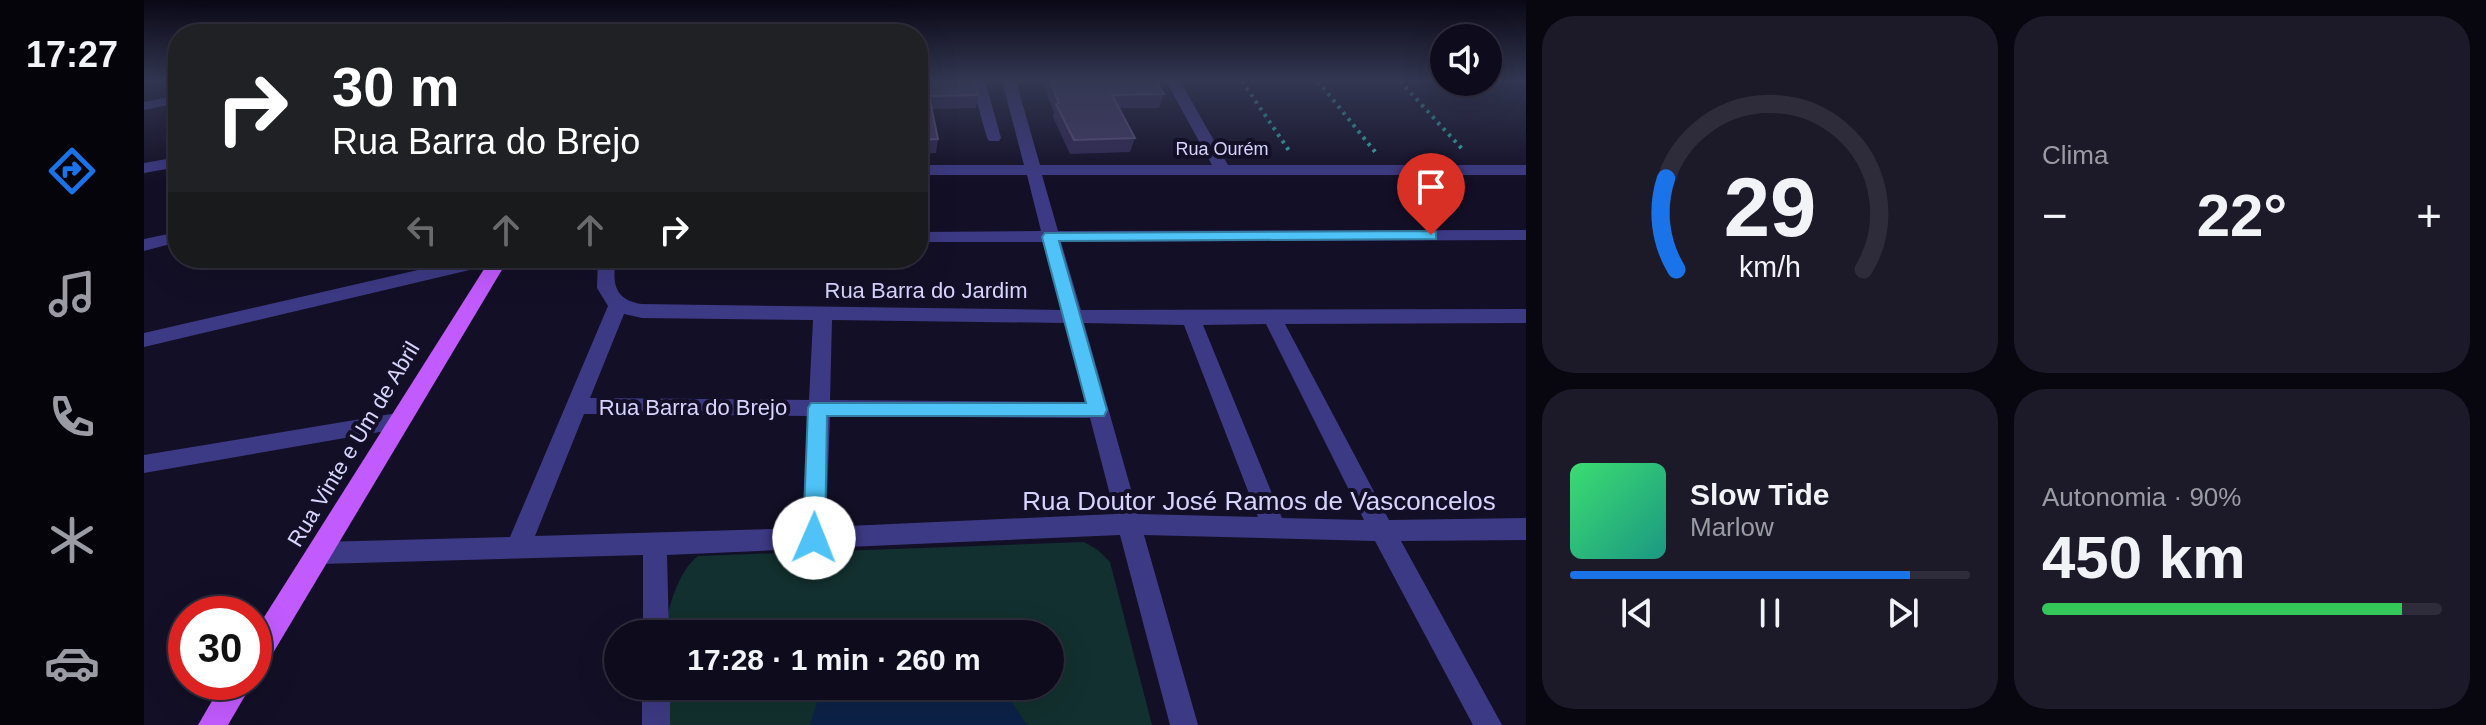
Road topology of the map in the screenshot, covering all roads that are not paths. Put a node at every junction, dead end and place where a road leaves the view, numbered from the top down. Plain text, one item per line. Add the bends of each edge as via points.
1 (987, 115) edge
2 (1019, 115) edge
3 (1192, 115) edge
4 (994, 138) dead end
5 (168, 164) edge
6 (144, 168) edge
7 (1222, 169) junction
8 (928, 170) edge
9 (1034, 170) junction
10 (1526, 170) edge
11 (1526, 235) edge
12 (928, 237) edge
13 (1050, 237) junction
14 (168, 239) edge
15 (144, 245) edge
16 (455, 268) edge
17 (492, 268) edge
18 (607, 268) edge
19 (618, 305) junction
20 (823, 313) junction
21 (1071, 314) junction
22 (1526, 316) edge
23 (1272, 317) junction
24 (1191, 318) junction
25 (144, 340) edge
26 (576, 406) junction
27 (817, 408) junction
28 (1098, 410) junction
29 (397, 421) junction
30 (144, 464) edge
31 (1129, 524) junction
32 (1274, 528) junction
33 (1526, 529) edge
34 (1382, 531) junction
35 (814, 538) junction
36 (655, 544) junction
37 (518, 548) junction
38 (321, 553) junction
39 (656, 620) edge
40 (272, 630) edge
41 (228, 700) edge
42 (656, 700) edge
43 (212, 725) edge
44 (656, 725) edge
45 (1184, 725) edge
46 (1488, 725) edge

1 - 4 street
2 - 9 street
3 - 7 street
5 - 6 street
7 - 9 street, Rua Ourém
7 - 10 street, Rua Ourém
8 - 9 street, Rua Ourém
9 - 13 street
11 - 13 street
12 - 13 street
13 - 21 street
14 - 15 street
16 - 25 street
17 - 29 main road, Rua Vinte e Um de Abril
18 - 19 street via 606,288
19 - 20 street, Rua Barra do Jardim via 642,311
19 - 26 street
20 - 21 street, Rua Barra do Jardim
20 - 27 street
21 - 24 street, Rua Barra do Jardim
21 - 28 street
22 - 23 street, Rua Barra do Jardim
23 - 24 street, Rua Barra do Jardim
23 - 34 street
24 - 32 street
26 - 27 street, Rua Barra do Brejo
26 - 37 street
27 - 28 street, Rua Barra do Brejo
27 - 35 street
28 - 31 street
29 - 30 street
29 - 38 main road, Rua Vinte e Um de Abril
31 - 32 street, Rua Doutor José Ramos de Vasconcelos
31 - 35 street, Rua Doutor José Ramos de Vasconcelos
31 - 45 street
32 - 34 street, Rua Doutor José Ramos de Vasconcelos
33 - 34 street, Rua Doutor José Ramos de Vasconcelos
34 - 46 street
35 - 36 street, Rua Doutor José Ramos de Vasconcelos
36 - 37 street, Rua Doutor José Ramos de Vasconcelos
36 - 39 street
37 - 38 street, Rua Doutor José Ramos de Vasconcelos
38 - 40 main road, Rua Vinte e Um de Abril
41 - 43 main road
42 - 44 street

